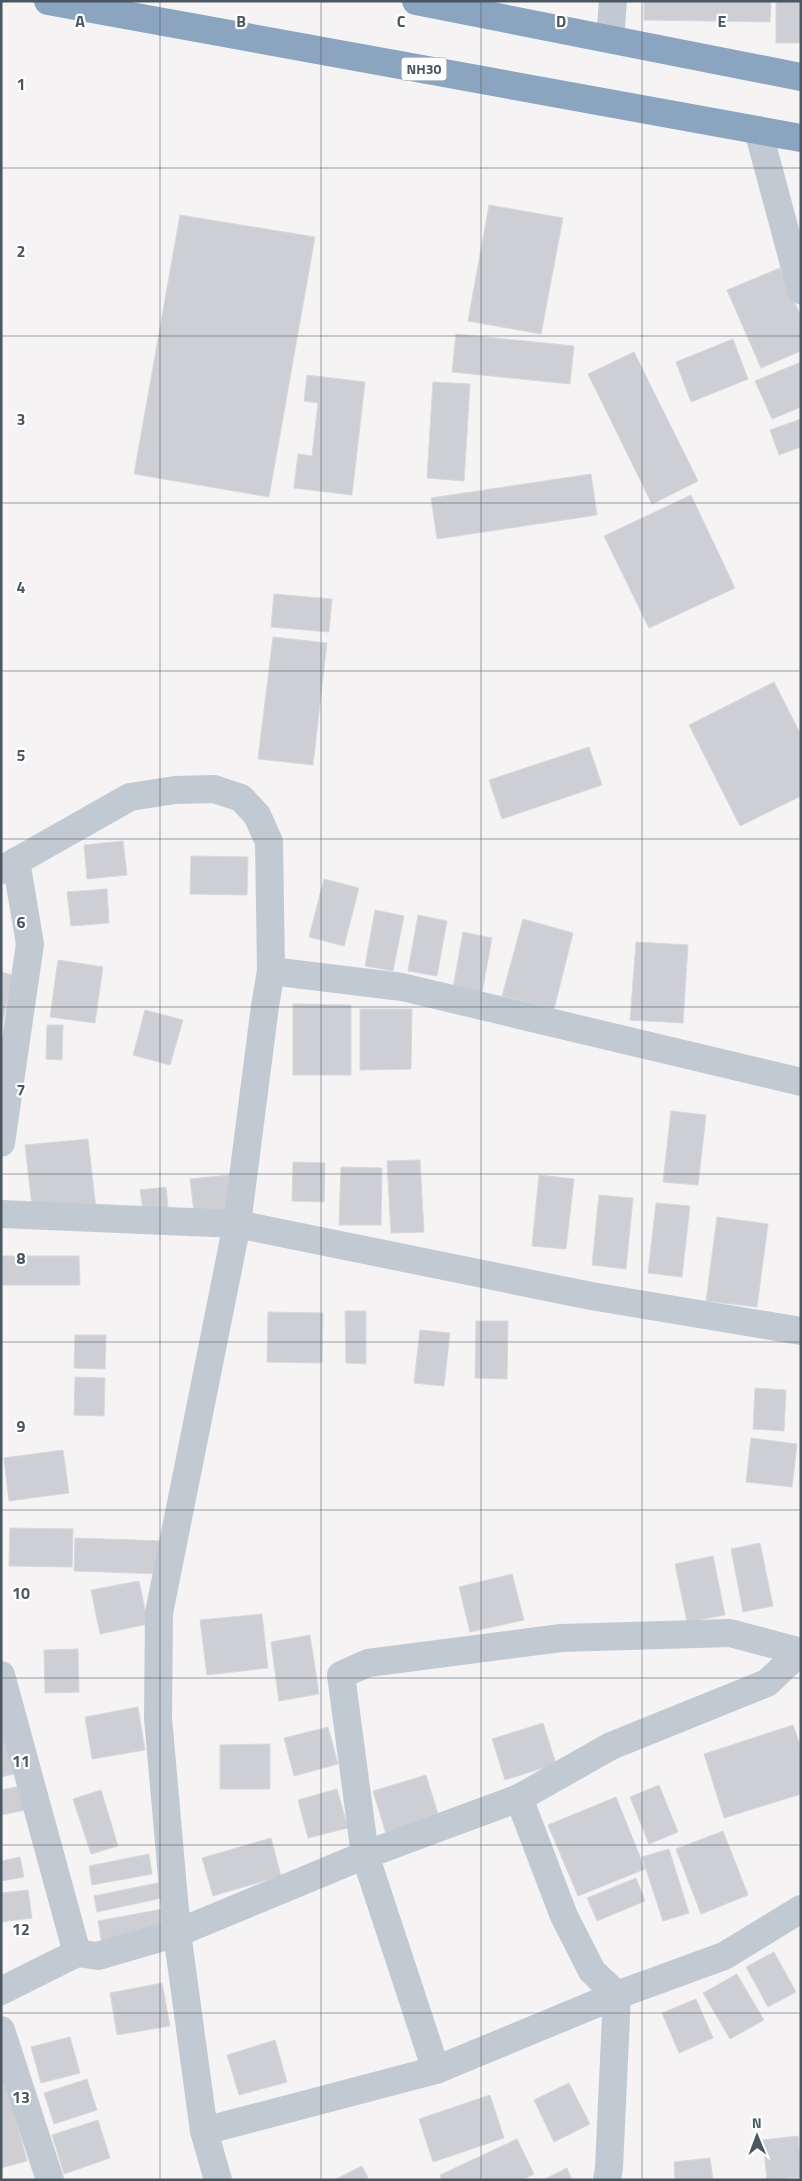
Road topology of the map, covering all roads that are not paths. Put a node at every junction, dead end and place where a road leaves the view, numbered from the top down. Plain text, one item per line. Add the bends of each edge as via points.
1 (48, 1) edge
2 (416, 1) edge
3 (613, 1) edge
4 (610, 39) junction
5 (801, 77) edge
6 (758, 130) junction
7 (801, 138) edge
8 (801, 290) edge
9 (9, 866) edge
10 (271, 971) junction
11 (801, 1082) edge
12 (1, 1143) edge
13 (1, 1214) edge
14 (237, 1224) junction
15 (801, 1331) edge
16 (800, 1652) edge
17 (1, 1675) edge
18 (519, 1798) junction
19 (366, 1855) junction
20 (801, 1909) edge
21 (177, 1933) junction
22 (77, 1953) junction
23 (1, 1991) edge
24 (617, 1995) junction
25 (1, 2030) edge
26 (436, 2070) junction
27 (204, 2131) junction
28 (50, 2180) edge
29 (218, 2180) edge
30 (607, 2180) edge

1 - 6 highway, NH30
2 - 4 highway
3 - 4 street
4 - 5 highway
6 - 7 highway, NH30
6 - 8 street
9 - 10 street via 130,797 175,790 214,789 241,798 257,816 269,842
9 - 12 street via 30,944
10 - 11 street via 402,987
10 - 14 street
13 - 14 street
14 - 15 street via 591,1296
14 - 21 street via 159,1612 158,1718
16 - 18 street via 767,1683 611,1746
16 - 19 street via 730,1632 561,1638 368,1663 341,1675
17 - 22 street
18 - 19 street
18 - 24 street via 564,1916 592,1971
19 - 21 street
19 - 26 street
20 - 24 street via 724,1956
21 - 22 street via 98,1956
21 - 27 street
22 - 23 street
24 - 26 street
24 - 30 street
25 - 28 street
26 - 27 street
27 - 29 street

